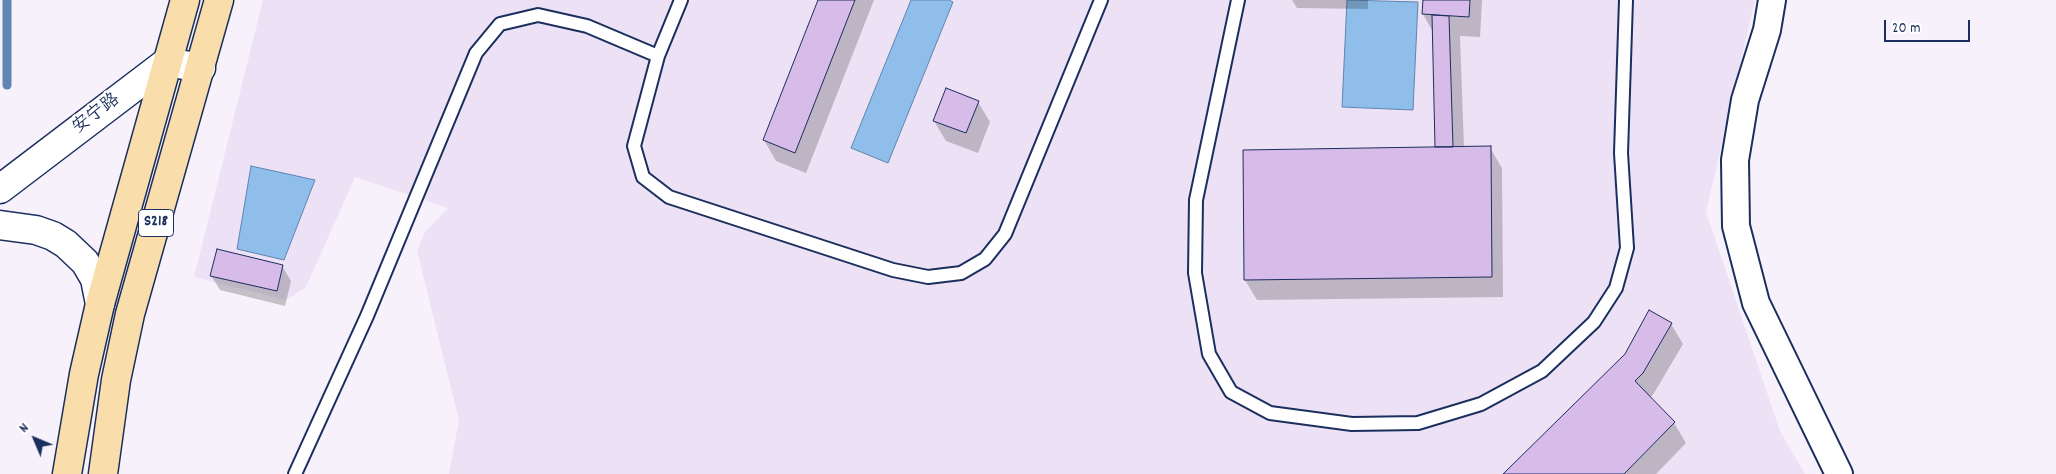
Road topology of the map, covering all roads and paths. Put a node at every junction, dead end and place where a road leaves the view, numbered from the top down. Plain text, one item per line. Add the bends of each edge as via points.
1 (184, 0) edge
2 (219, 0) edge
3 (681, 0) edge
4 (1101, 0) edge
5 (1238, 0) edge
6 (1626, 0) edge
7 (1772, 0) edge
8 (658, 56) junction
9 (168, 62) junction
10 (201, 68) junction
11 (0, 189) edge
12 (0, 225) edge
13 (100, 304) junction
14 (67, 474) edge
15 (103, 474) edge
16 (295, 474) edge
17 (1839, 474) edge

1 - 9 main road, S218
2 - 10 main road, S218
3 - 8 lane
4 - 8 lane via 1005,234 984,260 961,273 928,277 893,270 670,197 643,177 634,146
5 - 6 lane via 1196,200 1195,273 1209,354 1232,392 1270,413 1352,424 1418,423 1481,404 1542,371 1594,322 1616,288 1627,248 1621,153
7 - 17 street via 1767,30 1745,100 1735,160 1736,226 1756,303
8 - 16 lane via 586,26 538,15 500,24 476,53 367,316
9 - 10 street
9 - 11 street, 安宁路
9 - 13 main road, S218
10 - 15 main road, S218 via 130,314 116,380
12 - 13 street via 36,230 66,244 85,262 95,279
13 - 14 main road, S218

